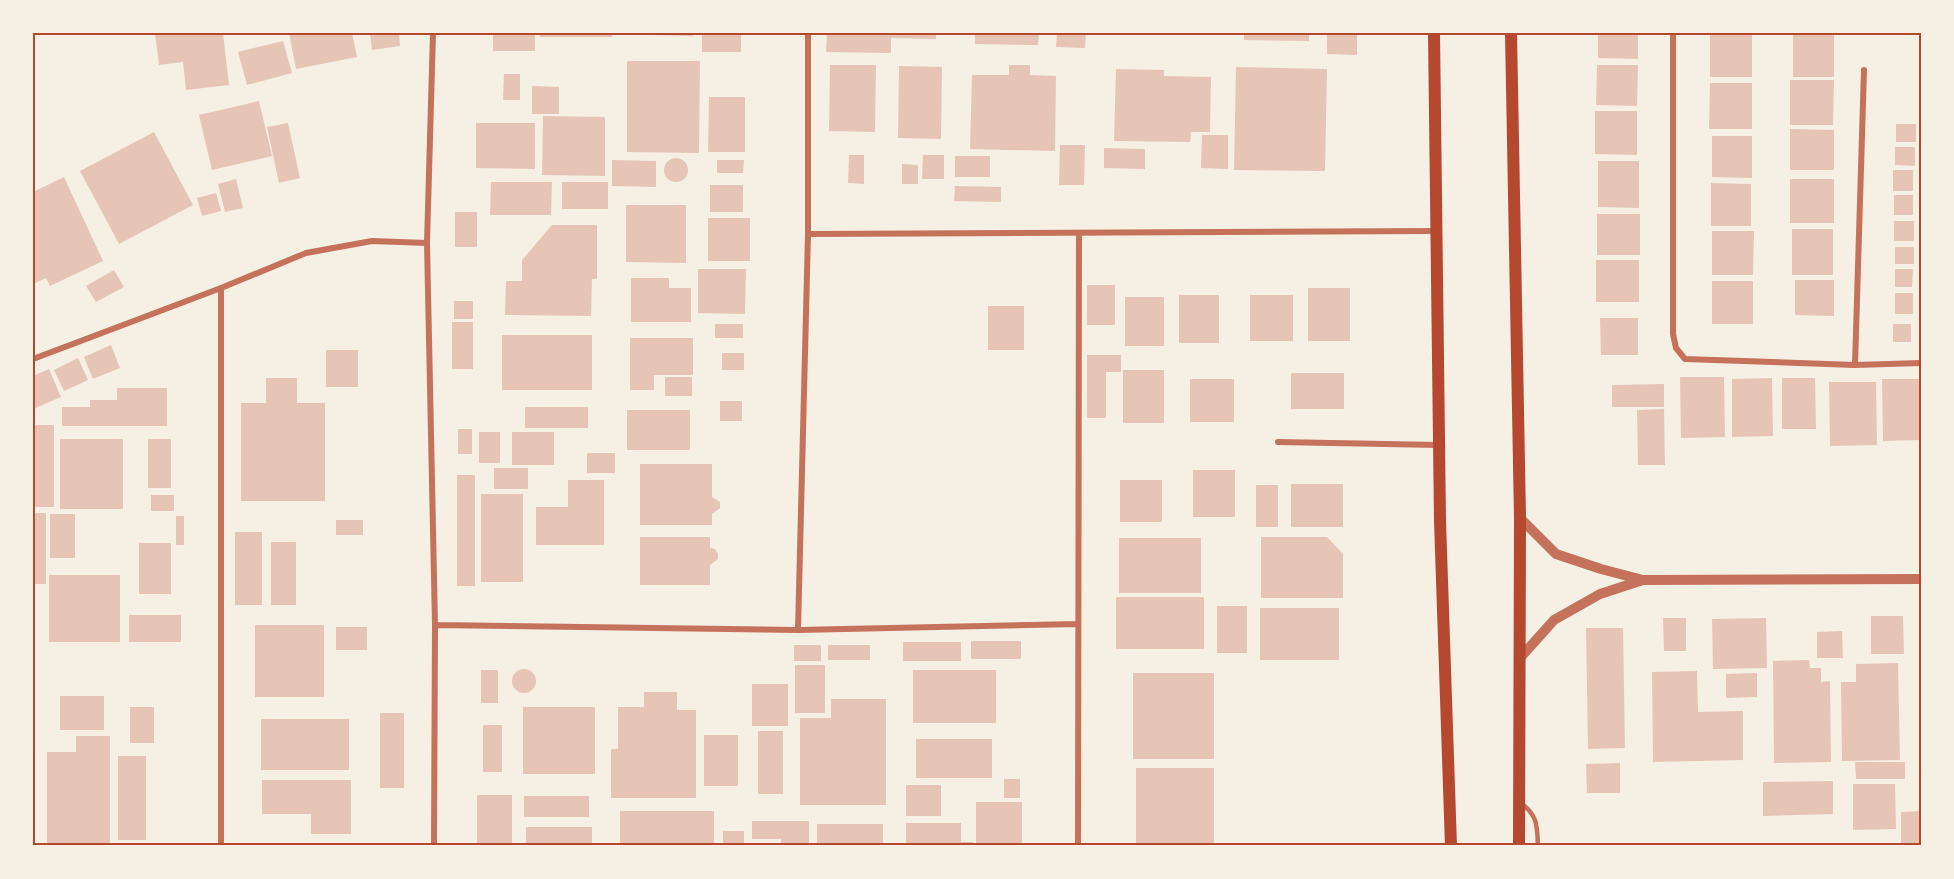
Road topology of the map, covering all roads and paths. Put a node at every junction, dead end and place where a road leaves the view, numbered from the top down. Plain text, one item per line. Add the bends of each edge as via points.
1 (433, 33) edge
2 (808, 33) edge
3 (1434, 33) edge
4 (1511, 33) edge
5 (1673, 33) edge
6 (1864, 70) dead end
7 (1436, 231) junction
8 (1079, 233) junction
9 (808, 234) junction
10 (427, 243) junction
11 (221, 288) junction
12 (33, 359) edge
13 (1921, 363) edge
14 (1855, 365) junction
15 (1278, 442) dead end
16 (1439, 445) junction
17 (1520, 518) junction
18 (1921, 579) edge
19 (1643, 580) junction
20 (1078, 624) junction
21 (435, 625) junction
22 (798, 630) junction
23 (1519, 659) junction
24 (1519, 801) junction
25 (221, 846) edge
26 (434, 846) edge
27 (1078, 846) edge
28 (1451, 846) edge
29 (1519, 846) edge
30 (1538, 846) edge

1 - 10 street
2 - 9 street
3 - 7 main road
4 - 17 main road
5 - 14 street via 1676,348 1685,359
6 - 14 street
7 - 8 street
7 - 16 main road
8 - 9 street
8 - 20 street
9 - 22 street
10 - 11 street via 372,241 306,253
10 - 21 street
11 - 12 street
11 - 25 street
13 - 14 street
15 - 16 street
16 - 28 main road
17 - 19 street via 1556,554
17 - 23 main road
18 - 19 street
19 - 23 street via 1600,594 1554,620
20 - 22 street
20 - 27 street
21 - 22 street
21 - 26 street
23 - 24 main road
24 - 29 main road
24 - 30 lane via 1532,811

